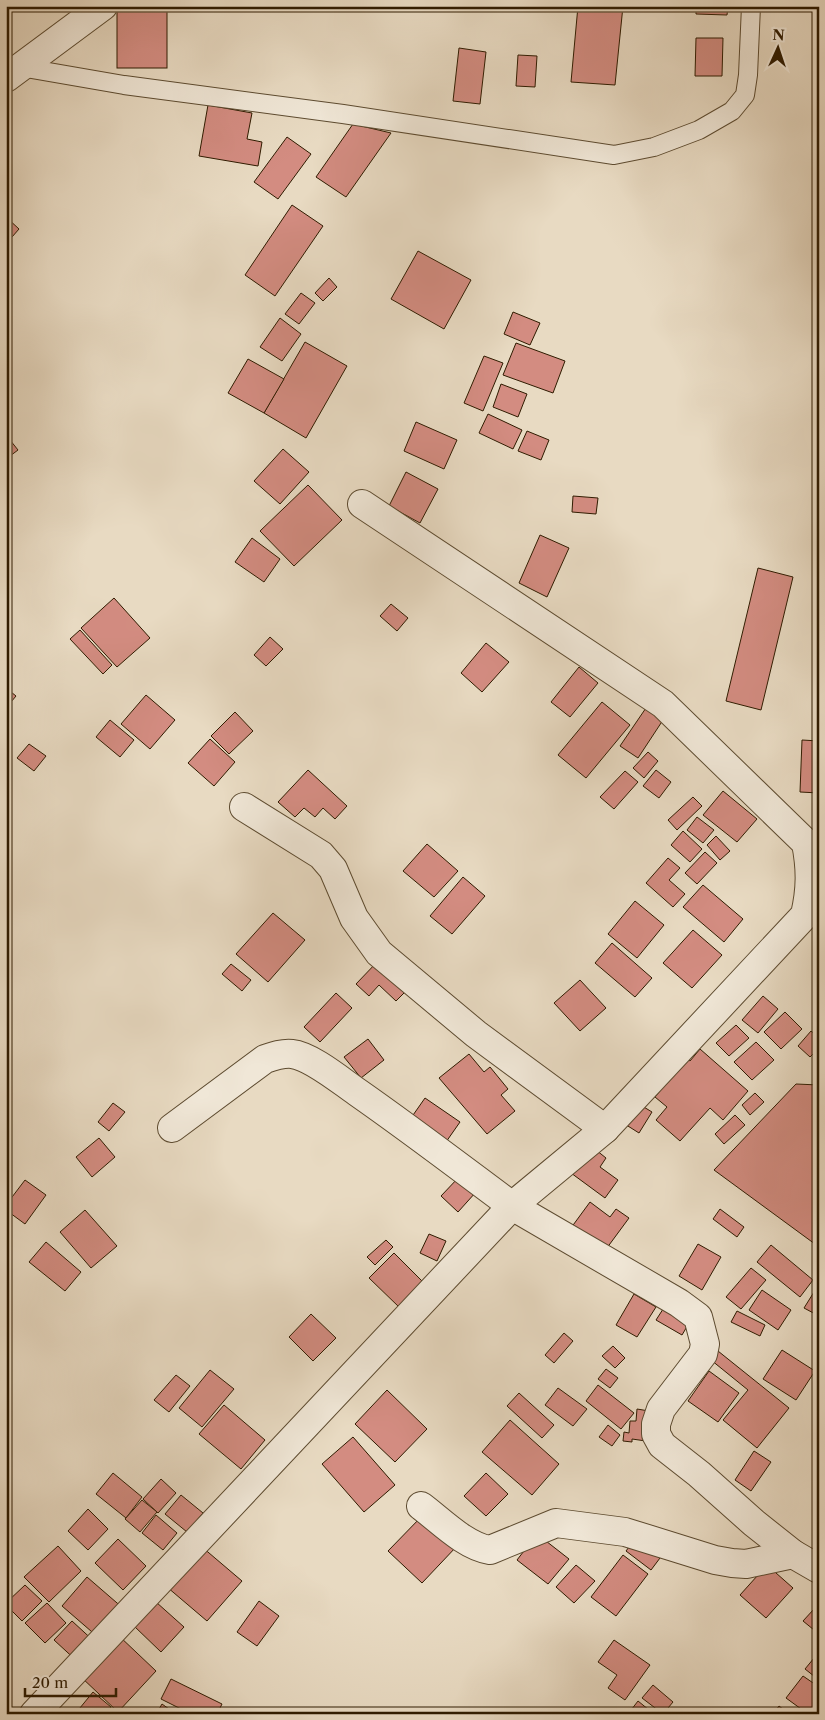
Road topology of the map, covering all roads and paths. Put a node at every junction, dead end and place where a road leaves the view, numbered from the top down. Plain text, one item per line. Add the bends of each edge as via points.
1 (103, 6) edge
2 (752, 6) edge
3 (13, 73) edge
4 (362, 504) dead end
5 (244, 807) dead end
6 (172, 1128) dead end
7 (605, 1129) junction
8 (512, 1206) junction
9 (421, 1506) dead end
10 (793, 1554) junction
11 (819, 1569) edge
12 (34, 1714) edge

1 - 3 street
2 - 3 lane via 745,95 732,111 699,130 654,147 614,155 343,114
4 - 7 street via 663,704 806,843 810,868 805,915
5 - 7 street via 321,855 333,869 354,918 379,953 476,1034
6 - 8 street via 265,1059 292,1054 326,1070
7 - 8 street
8 - 10 street via 698,1316 705,1344 703,1354 662,1409 656,1434 662,1445
8 - 12 street
9 - 10 street via 481,1549 490,1550 556,1523 624,1532 732,1563 746,1564
10 - 11 street

